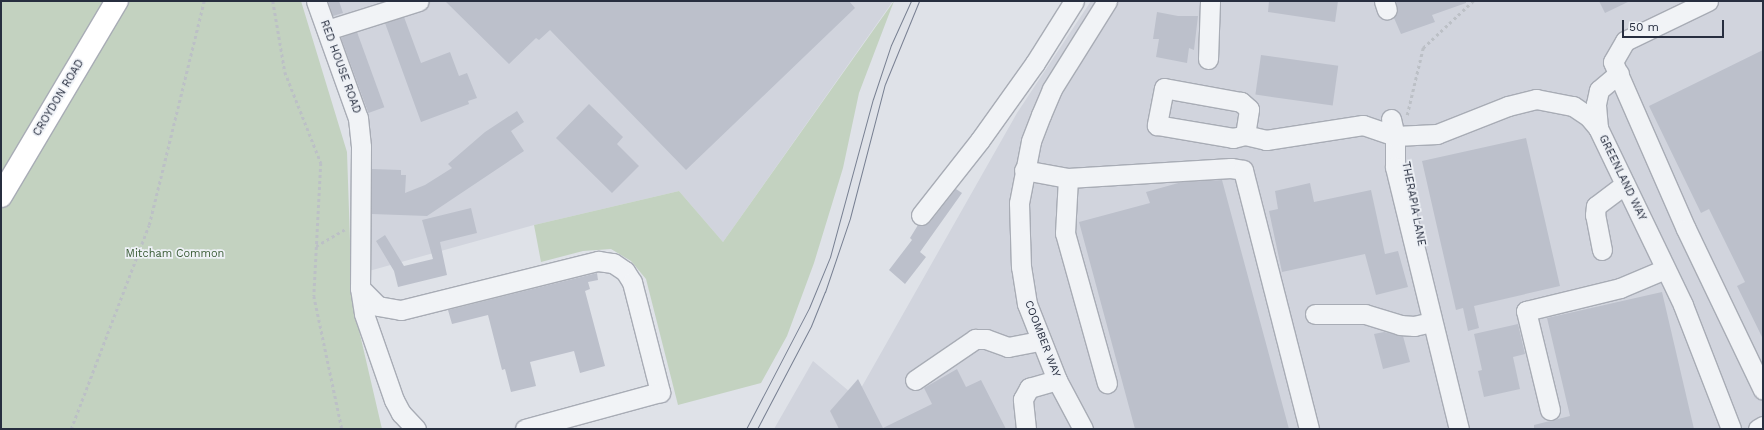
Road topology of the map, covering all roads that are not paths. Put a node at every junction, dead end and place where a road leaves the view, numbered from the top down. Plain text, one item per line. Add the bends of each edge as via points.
1 (116, 1) edge
2 (316, 1) edge
3 (419, 1) edge
4 (1074, 1) edge
5 (1107, 1) edge
6 (1210, 1) edge
7 (1708, 1) edge
8 (327, 30) junction
9 (1208, 59) dead end
10 (1619, 73) junction
11 (1598, 128) junction
12 (1398, 130) junction
13 (1245, 135) junction
14 (1024, 170) junction
15 (1068, 178) junction
16 (1624, 184) junction
17 (1, 196) edge
18 (921, 215) dead end
19 (1602, 250) dead end
20 (1665, 269) junction
21 (360, 288) junction
22 (1315, 314) dead end
23 (1432, 322) junction
24 (1040, 341) junction
25 (915, 380) dead end
26 (1057, 380) junction
27 (1106, 383) dead end
28 (1763, 390) edge
29 (1550, 410) dead end
30 (1763, 426) edge
31 (416, 429) edge
32 (525, 429) edge
33 (1026, 429) edge
34 (1083, 429) edge
35 (1309, 429) edge
36 (1459, 429) edge
37 (1731, 429) edge
38 (1758, 429) edge

1 - 17 main road, CROYDON ROAD
2 - 8 street, RED HOUSE ROAD
3 - 8 street
4 - 18 street via 1036,63
5 - 14 street, COOMBER WAY via 1052,89 1031,141
6 - 9 street
7 - 10 street via 1625,41 1614,62
8 - 21 street, RED HOUSE ROAD via 358,118 361,147
10 - 11 street via 1599,90 1596,104
10 - 28 street via 1686,229
11 - 12 street, GREENLAND WAY via 1588,116 1573,106 1536,99 1508,106 1448,131
11 - 16 street, GREENLAND WAY
12 - 13 street via 1363,125 1266,140
12 - 23 street, THERAPIA LANE via 1395,167
13 - 13 street via 1233,138 1157,125 1164,88 1241,102 1249,110
14 - 15 street
14 - 24 street, COOMBER WAY via 1019,203 1021,267 1027,304
15 - 27 street via 1065,233
15 - 35 street via 1232,168 1243,170
16 - 19 street via 1596,206 1595,215
16 - 20 street, GREENLAND WAY
20 - 29 street via 1620,288 1526,311
20 - 37 street, GREENLAND WAY via 1683,305
21 - 31 street, RED HOUSE ROAD via 364,314 394,400 401,413
21 - 32 street via 378,306 401,310 598,261 612,263 625,271 632,282 660,392
22 - 23 street via 1365,314 1400,325 1414,326
23 - 36 street, THERAPIA LANE
24 - 25 street via 1008,347 986,339 975,339
24 - 26 street, COOMBER WAY
26 - 33 street via 1029,388 1023,399
26 - 34 street, COOMBER WAY
30 - 38 street

